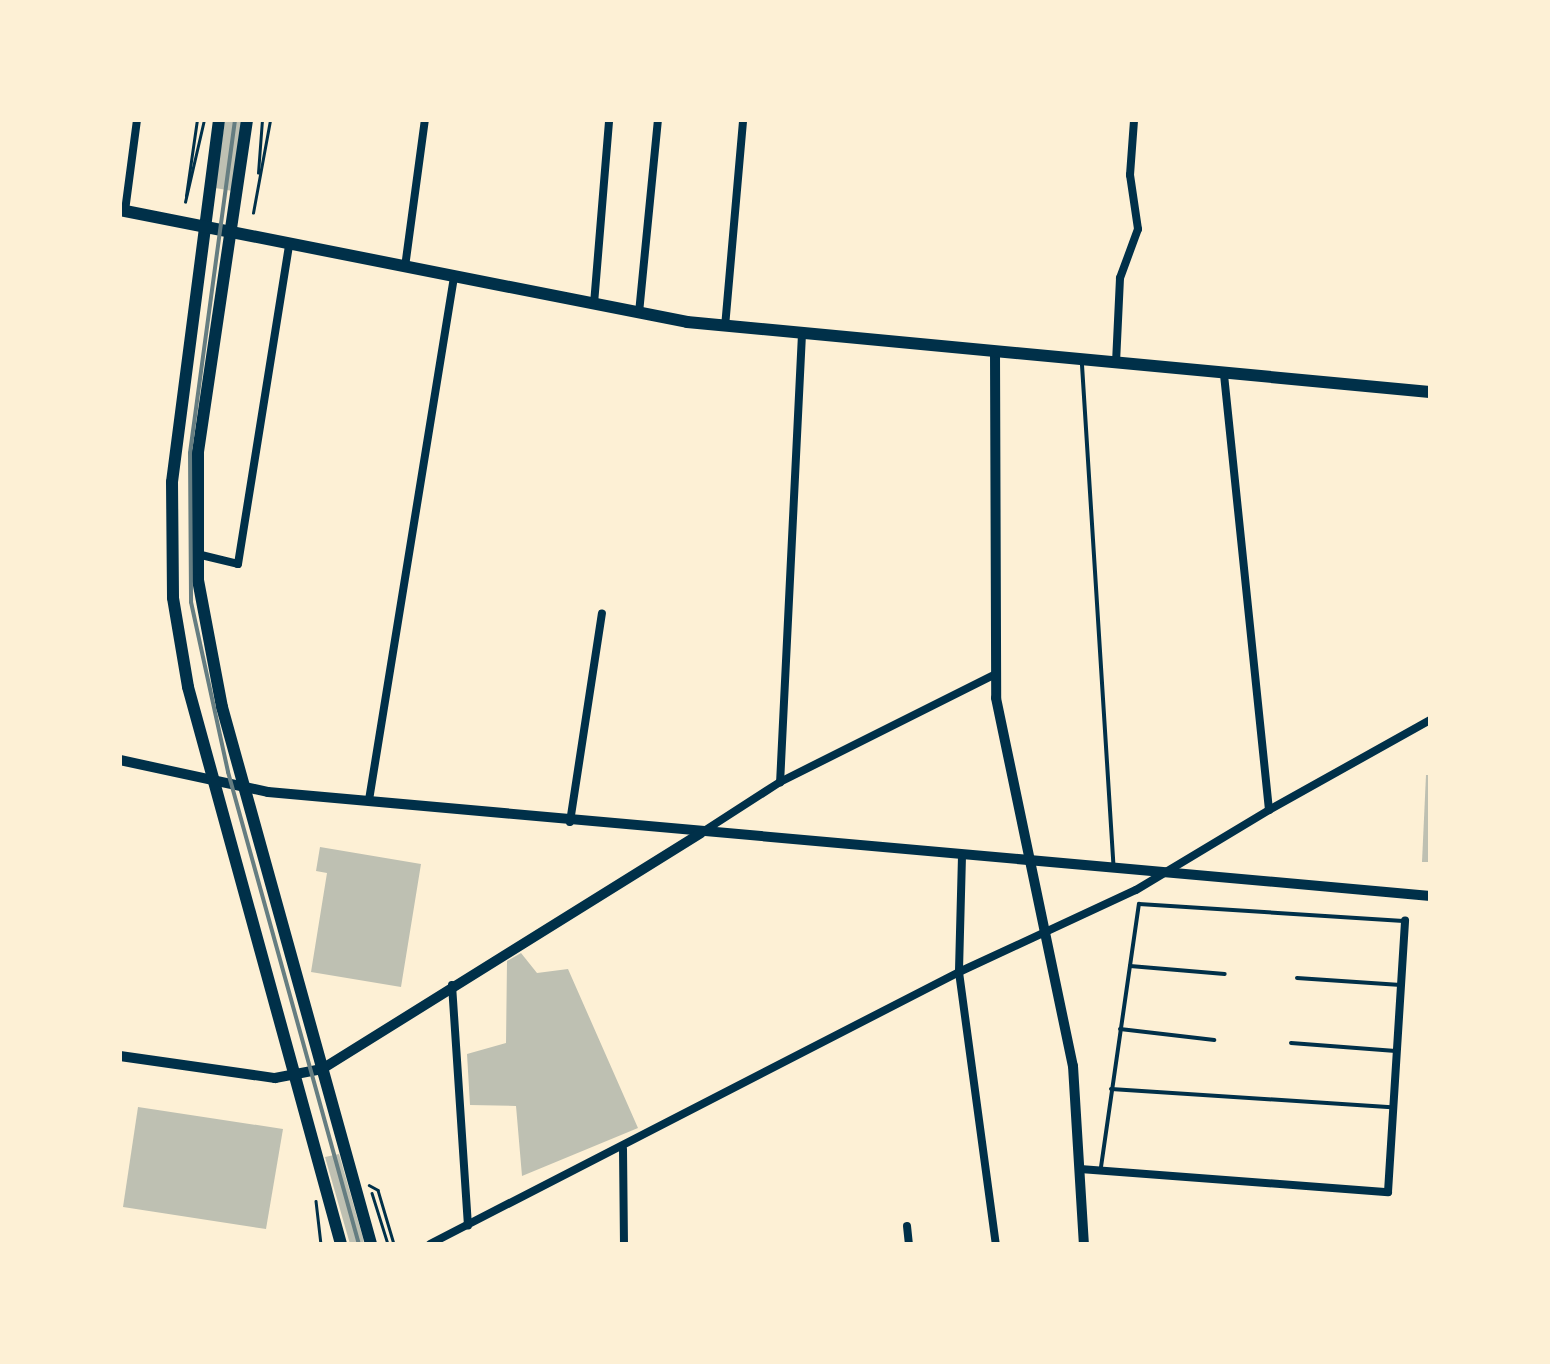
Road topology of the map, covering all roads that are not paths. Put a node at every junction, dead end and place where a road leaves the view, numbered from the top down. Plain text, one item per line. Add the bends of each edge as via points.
1 (138, 120) edge
2 (219, 120) edge
3 (247, 120) edge
4 (425, 120) edge
5 (609, 120) edge
6 (658, 120) edge
7 (743, 120) edge
8 (1134, 120) edge
9 (122, 211) edge
10 (204, 227) junction
11 (232, 232) junction
12 (289, 245) junction
13 (405, 267) junction
14 (454, 277) junction
15 (594, 304) junction
16 (639, 313) junction
17 (725, 327) junction
18 (802, 334) junction
19 (995, 352) junction
20 (1082, 360) junction
21 (1116, 363) junction
22 (1224, 374) junction
23 (1430, 392) edge
24 (196, 553) junction
25 (602, 613) dead end
26 (994, 675) junction
27 (1430, 720) edge
28 (120, 760) edge
29 (214, 782) junction
30 (780, 782) junction
31 (246, 788) junction
32 (370, 800) junction
33 (1269, 810) junction
34 (570, 822) junction
35 (702, 832) junction
36 (962, 856) junction
37 (1028, 860) junction
38 (1114, 867) junction
39 (1166, 873) junction
40 (1430, 896) edge
41 (1405, 921) joint
42 (1044, 930) junction
43 (1130, 966) junction
44 (959, 972) junction
45 (1225, 974) dead end
46 (1297, 978) dead end
47 (452, 985) junction
48 (1401, 985) junction
49 (1120, 1030) junction
50 (1214, 1040) dead end
51 (1291, 1043) dead end
52 (1397, 1050) junction
53 (120, 1056) edge
54 (322, 1069) junction
55 (294, 1076) junction
56 (1111, 1089) junction
57 (1394, 1107) junction
58 (622, 1149) junction
59 (1101, 1166) junction
60 (1080, 1168) junction
61 (468, 1225) junction
62 (907, 1226) dead end
63 (340, 1244) edge
64 (371, 1244) edge
65 (430, 1244) edge
66 (624, 1244) edge
67 (909, 1244) edge
68 (996, 1244) edge
69 (1084, 1244) edge

1 - 9 street
2 - 10 main road
3 - 11 main road
4 - 13 street
5 - 15 street
6 - 16 street
7 - 17 street
8 - 21 street via 1130,175 1138,229 1120,278
9 - 10 main road
10 - 11 main road
10 - 29 main road via 179,407 170,550 188,687
11 - 12 main road
11 - 24 main road via 198,452
12 - 13 main road
12 - 24 street via 238,564
13 - 14 main road
14 - 15 main road
14 - 32 street
15 - 16 main road
16 - 17 main road
17 - 18 main road
18 - 19 main road
18 - 30 street
19 - 20 main road
19 - 26 street
20 - 21 main road
20 - 38 lane
21 - 22 main road
22 - 23 main road
22 - 33 street
24 - 31 main road via 211,661
25 - 34 street
26 - 30 street
26 - 37 street
27 - 33 street
28 - 29 street
29 - 31 street
29 - 55 main road
30 - 35 street
31 - 32 street
31 - 54 main road
32 - 34 street
33 - 39 street
34 - 35 street
35 - 36 street
35 - 47 street
36 - 37 street
36 - 44 street
37 - 38 street
37 - 42 street
38 - 39 street
39 - 40 street
39 - 42 street
41 - 43 lane via 1139,904
41 - 48 street
42 - 44 street
42 - 60 street via 1073,1066
43 - 45 lane
43 - 49 lane
44 - 58 street
44 - 68 street
46 - 48 lane
47 - 54 street
47 - 61 street
48 - 52 street
49 - 50 lane
49 - 56 lane
51 - 52 lane
52 - 57 street
53 - 55 street
54 - 55 street
54 - 64 main road
55 - 63 main road
56 - 57 lane
56 - 59 lane
57 - 59 street via 1388,1192
58 - 61 street
58 - 66 street
59 - 60 street
60 - 69 street
61 - 65 street
62 - 67 street

